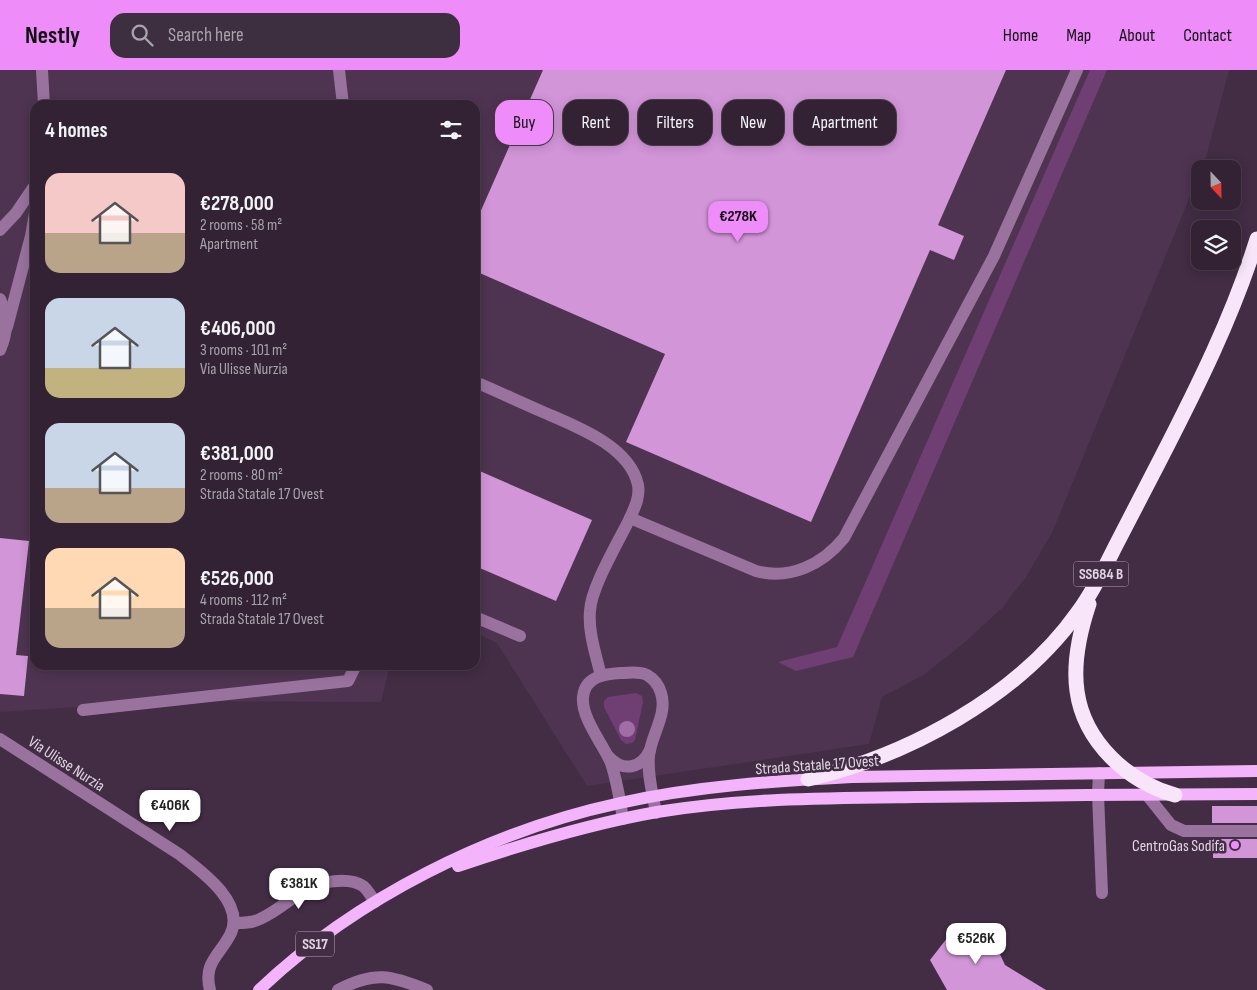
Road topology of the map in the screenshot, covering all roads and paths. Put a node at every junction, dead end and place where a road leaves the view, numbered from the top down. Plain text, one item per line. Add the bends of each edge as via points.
1 (42, 70) edge
2 (339, 70) edge
3 (1077, 70) edge
4 (44, 100) edge
5 (342, 100) edge
6 (30, 192) edge
7 (0, 230) edge
8 (30, 239) edge
9 (1257, 239) edge
10 (0, 299) edge
11 (7, 327) junction
12 (0, 350) edge
13 (480, 387) edge
14 (630, 518) junction
15 (1096, 584) junction
16 (480, 619) edge
17 (520, 636) dead end
18 (354, 670) edge
19 (601, 676) junction
20 (83, 710) dead end
21 (0, 739) edge
22 (650, 750) junction
23 (607, 755) junction
24 (1257, 771) edge
25 (1099, 773) junction
26 (1128, 773) junction
27 (808, 779) junction
28 (1098, 794) junction
29 (1257, 794) edge
30 (1147, 795) junction
31 (1175, 795) junction
32 (654, 797) junction
33 (620, 803) junction
34 (656, 813) junction
35 (623, 819) junction
36 (1257, 831) edge
37 (397, 889) junction
38 (1102, 893) dead end
39 (374, 902) junction
40 (234, 923) junction
41 (210, 990) edge
42 (259, 990) edge
43 (338, 990) edge
44 (427, 990) edge

1 - 4 street
2 - 5 street
3 - 14 street via 994,256 844,538 835,549 803,569 779,575 767,574
6 - 7 street
8 - 11 street
9 - 15 highway, SS684 B via 1236,298 1197,387
10 - 11 street via 6,311
11 - 12 street
13 - 14 street via 584,430 618,453 633,471 638,484 638,498
14 - 19 street via 598,584 590,610 592,638
15 - 26 highway, SS684 B via 1082,627 1076,672 1077,692 1094,734
15 - 27 highway, SS684 B via 1059,636 992,698 962,717 888,754 855,767
16 - 17 street
18 - 20 street via 348,681
19 - 22 street via 636,672 646,674 658,686 662,711
19 - 23 street via 590,681 585,688 583,706
21 - 40 street, Via Ulisse Nurzia via 204,873 227,898
22 - 23 street via 641,763 632,766 618,765
22 - 32 street
23 - 33 street
24 - 26 main road, Strada Statale 17 Ovest
25 - 26 main road, Strada Statale 17 Ovest
25 - 27 main road, Strada Statale 17 Ovest
25 - 28 street
26 - 31 highway, SS684 B
27 - 32 main road, Strada Statale 17 Ovest
28 - 30 main road, Strada Statale 17 Ovest
28 - 34 main road, Strada Statale 17 Ovest via 780,799
28 - 38 street
29 - 31 main road, Strada Statale 17 Ovest
30 - 31 main road, Strada Statale 17 Ovest
30 - 36 street via 1166,820 1184,831
32 - 33 main road, Strada Statale 17 Ovest
32 - 34 street
33 - 35 street
33 - 37 main road, Strada Statale 17 Ovest via 502,839
34 - 35 main road, Strada Statale 17 Ovest
35 - 37 main road, Strada Statale 17 Ovest via 508,850
37 - 39 main road, Strada Statale 17 Ovest / SS17
39 - 40 street via 363,886 349,881 340,882 305,890 252,922
39 - 42 main road, Strada Statale 17 Ovest / SS17 via 315,943
40 - 41 street via 231,934 210,965 207,977
43 - 44 street via 364,978 384,977

